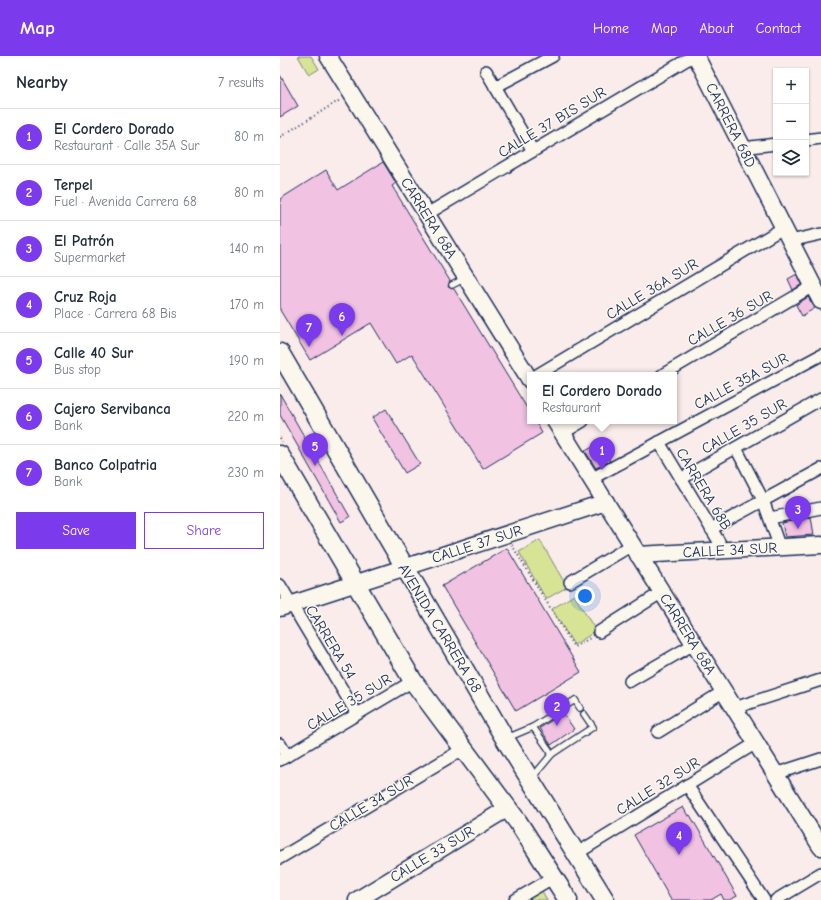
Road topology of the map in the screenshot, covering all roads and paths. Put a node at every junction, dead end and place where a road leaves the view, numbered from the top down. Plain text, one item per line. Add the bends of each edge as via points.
1 (330, 56) edge
2 (553, 56) edge
3 (694, 56) edge
4 (486, 71) dead end
5 (495, 87) junction
6 (352, 93) junction
7 (280, 137) edge
8 (821, 138) edge
9 (809, 140) edge
10 (773, 144) edge
11 (742, 148) junction
12 (533, 152) junction
13 (427, 214) junction
14 (787, 234) junction
15 (821, 234) edge
16 (818, 295) edge
17 (280, 353) edge
18 (821, 355) edge
19 (527, 372) edge
20 (543, 372) edge
21 (668, 372) edge
22 (821, 399) edge
23 (571, 424) edge
24 (559, 427) edge
25 (659, 442) junction
26 (736, 448) junction
27 (280, 455) edge
28 (821, 469) edge
29 (591, 479) junction
30 (681, 479) junction
31 (764, 500) junction
32 (606, 502) junction
33 (821, 508) edge
34 (770, 518) junction
35 (711, 529) junction
36 (510, 542) dead end
37 (821, 545) edge
38 (780, 548) junction
39 (635, 550) junction
40 (724, 550) junction
41 (404, 568) junction
42 (570, 582) dead end
43 (354, 584) junction
44 (280, 585) edge
45 (662, 592) junction
46 (286, 606) edge
47 (599, 632) joint
48 (694, 644) junction
49 (821, 680) edge
50 (412, 681) junction
51 (630, 681) dead end
52 (724, 691) junction
53 (580, 708) dead end
54 (734, 708) junction
55 (357, 714) junction
56 (584, 714) dead end
57 (534, 727) junction
58 (658, 732) dead end
59 (505, 739) junction
60 (756, 743) junction
61 (280, 744) edge
62 (463, 749) junction
63 (552, 754) junction
64 (284, 758) edge
65 (821, 759) edge
66 (775, 774) junction
67 (530, 780) junction
68 (687, 786) junction
69 (508, 808) junction
70 (820, 843) edge
71 (576, 854) junction
72 (280, 858) edge
73 (821, 873) edge
74 (554, 877) junction
75 (357, 900) edge
76 (515, 900) edge
77 (568, 900) edge
78 (605, 900) edge
79 (764, 900) edge
80 (776, 900) edge

1 - 6 street, CARRERA 68A
2 - 5 street
3 - 11 street, CARRERA 68D
3 - 12 street, CALLE 37 BIS SUR
4 - 5 street
5 - 12 street
6 - 7 path
6 - 13 street, CARRERA 68A
8 - 9 street
10 - 11 street
11 - 14 street, CARRERA 68D
12 - 13 street, CALLE 37 BIS SUR
13 - 19 street, CARRERA 68A via 459,281
14 - 15 street, CALLE 36A SUR
14 - 16 street, CARRERA 68D
14 - 20 street, CALLE 36A SUR
16 - 21 street, CALLE 36 SUR
17 - 41 main road, AVENIDA CARRERA 68
18 - 25 street, CALLE 35A SUR
22 - 26 street, CALLE 35 SUR
23 - 24 street
24 - 29 street, CARRERA 68A
25 - 29 street, CALLE 35A SUR
25 - 30 street, CARRERA 68B
26 - 30 street, CALLE 35 SUR
26 - 31 street
27 - 43 main road
28 - 31 street
29 - 32 street, CARRERA 68A
30 - 35 street, CARRERA 68B
31 - 34 street
31 - 35 street
32 - 39 street, CARRERA 68A
32 - 41 street, CALLE 37 SUR
33 - 34 street
34 - 38 street
35 - 40 street, CARRERA 68B
36 - 47 path via 574,647
37 - 38 street, CALLE 34 SUR
38 - 40 street, CALLE 34 SUR
39 - 40 street, CALLE 34 SUR
39 - 42 street
39 - 45 street, CARRERA 68A
41 - 43 street, CALLE 37 SUR
41 - 59 main road, AVENIDA CARRERA 68
43 - 46 street, CALLE 37 SUR
43 - 50 main road
44 - 46 street, CARRERA 54
45 - 47 street
45 - 48 street, CARRERA 68A
46 - 55 street, CARRERA 54
48 - 51 street
48 - 52 street, CARRERA 68A
49 - 54 street
50 - 55 street, CALLE 35 SUR
50 - 62 main road
52 - 54 street, CARRERA 68A
52 - 58 street
53 - 57 lane via 575,700
54 - 60 street, CARRERA 68A
55 - 64 street, CALLE 35 SUR
56 - 63 lane via 593,727
57 - 59 lane
57 - 63 lane
59 - 67 main road, AVENIDA CARRERA 68
60 - 66 street, CARRERA 68A
60 - 68 street, CALLE 32 SUR
61 - 64 street
62 - 69 main road
62 - 72 street, CALLE 34 SUR
63 - 67 lane
65 - 66 street
66 - 70 street, CARRERA 68A
67 - 71 main road, AVENIDA CARRERA 68
68 - 71 street, CALLE 32 SUR
68 - 79 street
69 - 74 main road
69 - 75 street, CALLE 33 SUR
71 - 78 main road, AVENIDA CARRERA 68
73 - 80 street
74 - 76 street
74 - 77 main road

